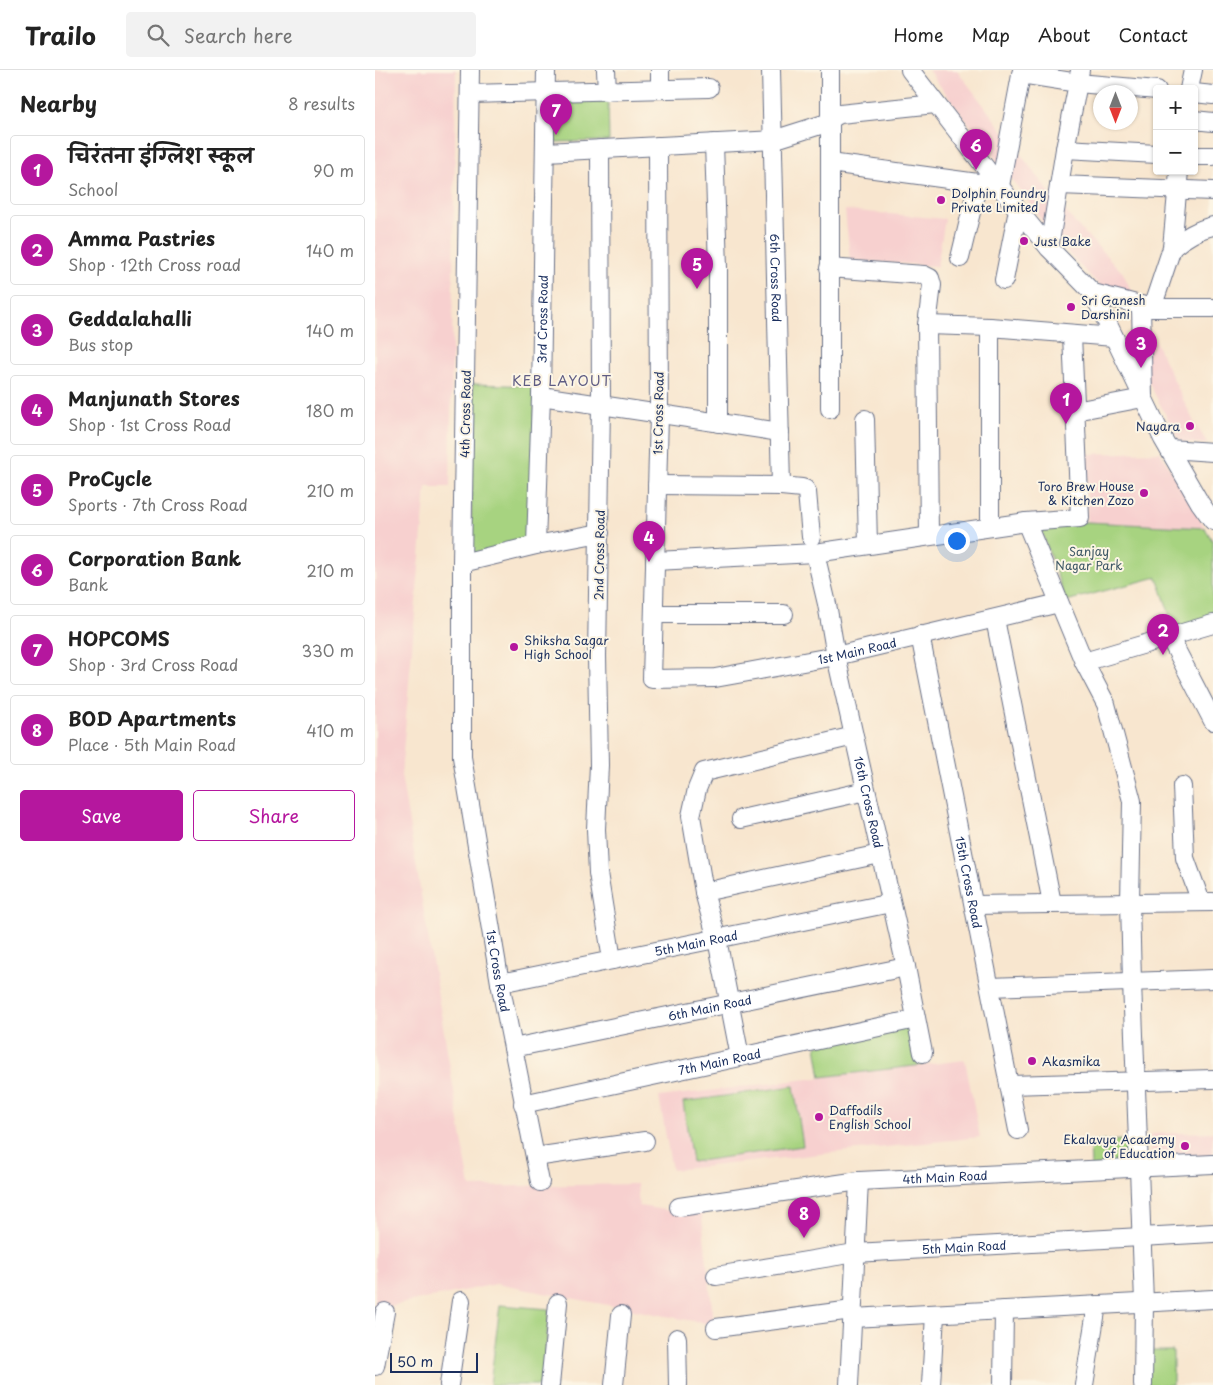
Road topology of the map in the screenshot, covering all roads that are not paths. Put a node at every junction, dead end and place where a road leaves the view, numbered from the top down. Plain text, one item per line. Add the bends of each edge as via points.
1 (470, 70) edge
2 (546, 70) edge
3 (606, 70) edge
4 (660, 70) edge
5 (771, 70) edge
6 (830, 70) edge
7 (910, 70) edge
8 (1193, 70) edge
9 (1021, 72) edge
10 (1079, 77) edge
11 (1190, 85) edge
12 (709, 88) dead end
13 (659, 89) junction
14 (1153, 89) edge
15 (607, 91) junction
16 (545, 93) junction
17 (1198, 93) edge
18 (471, 94) junction
19 (1213, 95) edge
20 (935, 104) junction
21 (832, 119) junction
22 (1198, 120) edge
23 (1213, 122) edge
24 (773, 140) junction
25 (714, 143) junction
26 (658, 146) junction
27 (600, 149) junction
28 (1065, 149) junction
29 (545, 152) junction
30 (1153, 154) edge
31 (1198, 156) edge
32 (1213, 156) edge
33 (830, 163) junction
34 (1179, 175) edge
35 (979, 183) junction
36 (1059, 185) junction
37 (1000, 186) junction
38 (1178, 189) junction
39 (1213, 191) edge
40 (1018, 210) junction
41 (1213, 226) edge
42 (1049, 248) junction
43 (1172, 248) junction
44 (960, 258) dead end
45 (829, 268) junction
46 (1004, 280) dead end
47 (1093, 294) junction
48 (1146, 306) junction
49 (1213, 308) edge
50 (927, 325) junction
51 (990, 327) junction
52 (1072, 335) junction
53 (1114, 337) junction
54 (541, 396) junction
55 (1143, 398) junction
56 (601, 405) junction
57 (830, 409) dead end
58 (1075, 411) junction
59 (659, 415) junction
60 (865, 419) dead end
61 (717, 423) junction
62 (780, 432) junction
63 (1169, 449) junction
64 (1213, 452) edge
65 (657, 485) junction
66 (781, 486) junction
67 (1207, 504) edge
68 (1213, 521) edge
69 (1026, 522) junction
70 (991, 526) junction
71 (600, 533) junction
72 (929, 536) junction
73 (537, 545) junction
74 (813, 545) junction
75 (868, 545) junction
76 (655, 561) junction
77 (462, 563) junction
78 (1059, 603) junction
79 (654, 614) junction
80 (784, 614) dead end
81 (995, 619) junction
82 (1213, 624) edge
83 (920, 635) junction
84 (1169, 636) junction
85 (836, 656) junction
86 (1084, 662) junction
87 (652, 679) joint
88 (1213, 721) edge
89 (854, 736) junction
90 (461, 757) joint
91 (1182, 786) dead end
92 (866, 791) junction
93 (741, 819) dead end
94 (881, 854) junction
95 (704, 892) junction
96 (1130, 902) junction
97 (1207, 902) edge
98 (891, 903) junction
99 (1052, 903) junction
100 (974, 905) junction
101 (717, 939) junction
102 (612, 960) junction
103 (906, 967) junction
104 (1213, 979) edge
105 (1132, 982) junction
106 (500, 983) junction
107 (990, 987) junction
108 (730, 1003) junction
109 (917, 1018) junction
110 (513, 1048) junction
111 (923, 1053) dead end
112 (740, 1057) junction
113 (1213, 1079) edge
114 (1135, 1081) junction
115 (1009, 1084) junction
116 (523, 1104) junction
117 (1018, 1130) dead end
118 (645, 1141) dead end
119 (535, 1157) junction
120 (1213, 1164) edge
121 (1139, 1169) junction
122 (859, 1181) junction
123 (540, 1182) dead end
124 (679, 1207) dead end
125 (1213, 1233) edge
126 (1142, 1237) junction
127 (855, 1253) junction
128 (716, 1276) dead end
129 (1213, 1299) edge
130 (461, 1301) dead end
131 (1144, 1302) junction
132 (558, 1303) dead end
133 (1097, 1305) junction
134 (1003, 1310) junction
135 (385, 1312) dead end
136 (852, 1314) junction
137 (935, 1314) junction
138 (621, 1315) dead end
139 (716, 1328) dead end
140 (677, 1338) dead end
141 (375, 1366) edge
142 (449, 1385) edge
143 (550, 1385) edge
144 (614, 1385) edge
145 (677, 1385) edge
146 (849, 1385) edge
147 (931, 1385) edge
148 (1003, 1385) edge
149 (1084, 1385) edge
150 (1143, 1385) edge

1 - 18 street, 4th Cross Road
2 - 16 street, 3rd Cross Road
3 - 15 street
4 - 13 street
5 - 24 street, 6th Cross Road
6 - 21 street
7 - 20 street
8 - 11 street
9 - 10 street
9 - 37 street
10 - 14 street
10 - 28 street
12 - 13 street
13 - 15 street
15 - 16 street
16 - 18 street
16 - 29 street, 3rd Cross Road
17 - 19 street
18 - 77 street, 4th Cross Road
20 - 21 street via 840,114
20 - 37 street
21 - 24 street
21 - 33 street
22 - 23 street
24 - 25 street
24 - 62 street, 6th Cross Road
25 - 26 street
25 - 61 street
26 - 27 street
26 - 59 street, 1st Cross Road
27 - 29 street
27 - 56 street, 2nd Cross Road
28 - 30 street
28 - 36 street
29 - 54 street, 3rd Cross Road
31 - 32 street
33 - 35 street
33 - 45 street
34 - 38 street
35 - 37 street
35 - 44 street
36 - 38 street
36 - 42 street
37 - 40 street
38 - 39 street
38 - 43 street
40 - 42 street
40 - 46 street
41 - 43 street via 1181,240
42 - 47 street
43 - 48 street
45 - 50 street via 930,278
45 - 57 street
47 - 48 street
47 - 53 street
48 - 49 street
48 - 55 street
50 - 51 street
50 - 72 street
51 - 52 street
51 - 70 street
52 - 53 street
52 - 58 street
53 - 55 street
54 - 56 street
54 - 73 street, 3rd Cross Road
55 - 58 street
55 - 63 street
56 - 59 street
56 - 71 street, 2nd Cross Road
58 - 69 street via 1080,518
59 - 61 street
59 - 65 street, 1st Cross Road
60 - 75 street
61 - 62 street
62 - 66 street, 6th Cross Road
63 - 64 street
63 - 67 street
65 - 66 street
65 - 76 street, 1st Cross Road
66 - 74 street, 16th Cross Road via 805,489
67 - 68 street
69 - 70 street
69 - 78 street
70 - 72 street
71 - 73 street
71 - 102 street, 2nd Cross Road via 596,829
72 - 75 street
73 - 77 street
74 - 75 street
74 - 76 street
74 - 85 street, 16th Cross Road
76 - 79 street, 1st Cross Road
77 - 90 street, 4th Cross Road
78 - 81 street, 1st Main Road
78 - 86 street
79 - 80 street
79 - 87 street, 1st Cross Road
81 - 83 street, 1st Main Road
81 - 99 street
82 - 84 street
83 - 85 street, 1st Main Road
83 - 100 street, 15th Cross Road
84 - 86 street
84 - 88 street
85 - 87 street, 1st Main Road via 715,678
85 - 89 street, 16th Cross Road
86 - 96 street via 1106,704 1133,801
89 - 92 street, 16th Cross Road
89 - 95 street via 705,772 691,816
90 - 106 street, 1st Cross Road
91 - 97 street via 1185,858
92 - 93 street
92 - 94 street, 16th Cross Road
94 - 95 street
94 - 98 street, 16th Cross Road
95 - 101 street
96 - 97 street
96 - 99 street
96 - 105 street
98 - 101 street, 5th Main Road
98 - 103 street, 16th Cross Road
99 - 100 street
100 - 107 street, 15th Cross Road
101 - 102 street, 5th Main Road
101 - 108 street
102 - 106 street, 5th Main Road
103 - 108 street, 6th Main Road
103 - 109 street, 16th Cross Road
104 - 105 street
105 - 107 street
105 - 114 street
106 - 110 street, 1st Cross Road
107 - 115 street, 15th Cross Road
108 - 110 street, 6th Main Road
108 - 112 street
109 - 111 street, 16th Cross Road
109 - 112 street, 7th Main Road
110 - 116 street, 1st Cross Road
112 - 116 street, 7th Main Road
113 - 114 street
114 - 115 street
114 - 121 street
115 - 117 street, 15th Cross Road
116 - 119 street, 1st Cross Road
118 - 119 street
119 - 123 street, 1st Cross Road
120 - 121 street, 4th Main Road
121 - 122 street, 4th Main Road
121 - 126 street
122 - 124 street, 4th Main Road
122 - 127 street
125 - 126 street, 5th Main Road
126 - 127 street, 5th Main Road
126 - 131 street
127 - 128 street, 5th Main Road
127 - 136 street
129 - 131 street
130 - 142 street
131 - 133 street
131 - 150 street
132 - 143 street
133 - 134 street
133 - 149 street
134 - 137 street
134 - 148 street
135 - 141 street
136 - 137 street
136 - 139 street
136 - 146 street
137 - 147 street
138 - 144 street
140 - 145 street

